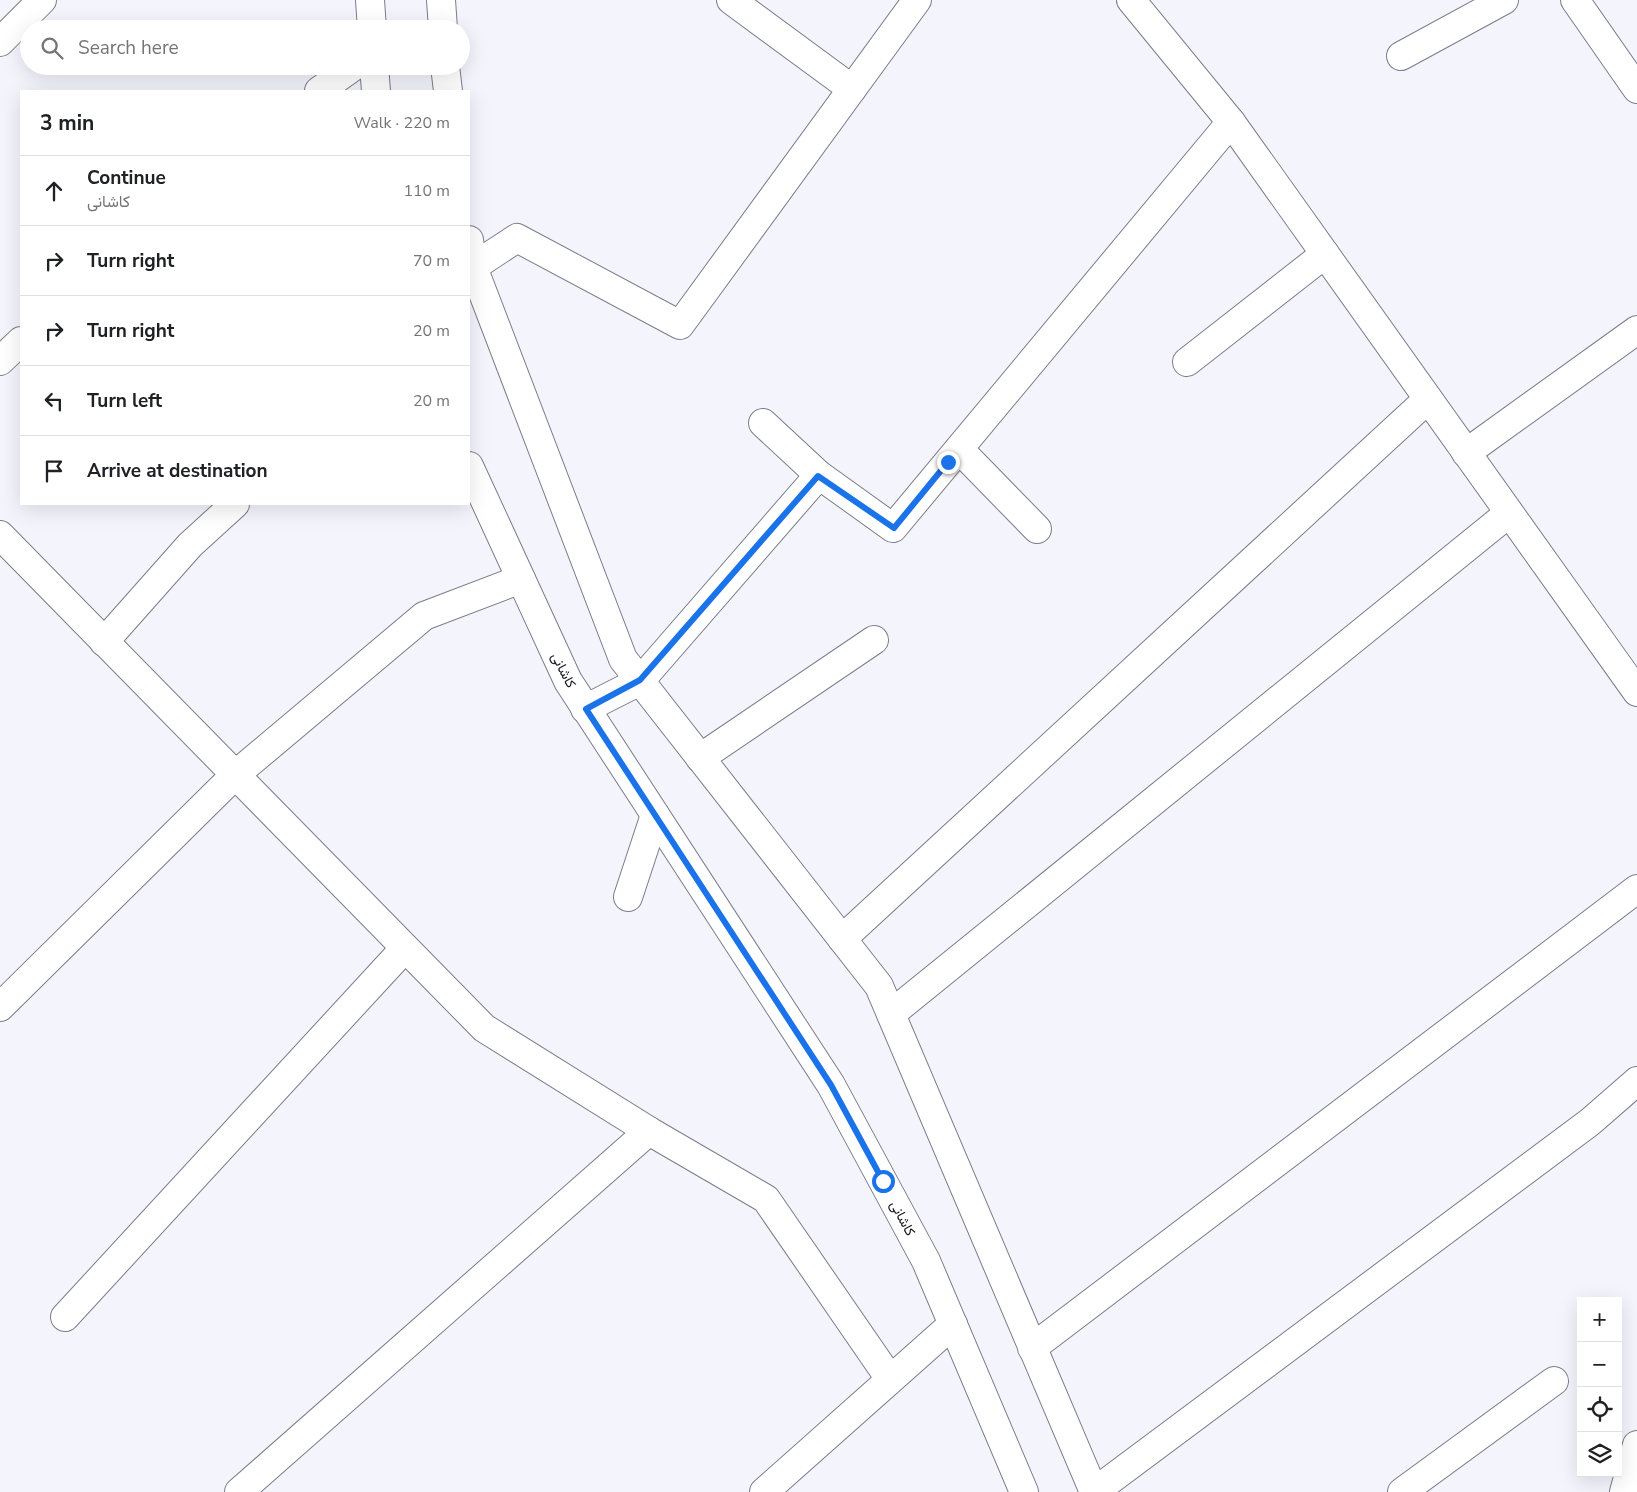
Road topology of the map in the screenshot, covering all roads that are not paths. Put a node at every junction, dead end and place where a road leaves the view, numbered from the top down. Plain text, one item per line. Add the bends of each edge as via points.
1 (42, 0) edge
2 (370, 0) edge
3 (441, 0) edge
4 (731, 0) edge
5 (917, 0) edge
6 (1131, 0) edge
7 (1504, 0) edge
8 (1575, 0) edge
9 (22, 20) edge
10 (371, 20) edge
11 (442, 20) edge
12 (20, 22) edge
13 (0, 42) edge
14 (1401, 56) dead end
15 (341, 75) edge
16 (375, 75) edge
17 (446, 75) edge
18 (852, 88) junction
19 (1637, 89) edge
20 (320, 90) edge
21 (376, 90) edge
22 (448, 90) edge
23 (1231, 122) junction
24 (470, 247) edge
25 (1325, 254) junction
26 (473, 267) junction
27 (1637, 330) edge
28 (20, 342) edge
29 (0, 361) edge
30 (1187, 362) dead end
31 (1428, 398) junction
32 (763, 423) dead end
33 (959, 449) junction
34 (1466, 453) junction
35 (470, 468) edge
36 (818, 476) junction
37 (234, 505) edge
38 (1509, 513) junction
39 (1037, 529) dead end
40 (0, 535) edge
41 (521, 579) junction
42 (874, 640) dead end
43 (104, 642) junction
44 (640, 680) junction
45 (1637, 692) edge
46 (586, 709) junction
47 (700, 758) junction
48 (235, 775) junction
49 (655, 815) junction
50 (1637, 889) edge
51 (628, 897) dead end
52 (842, 938) junction
53 (405, 948) junction
54 (0, 1007) edge
55 (890, 1014) junction
56 (1637, 1081) edge
57 (649, 1130) junction
58 (65, 1317) dead end
59 (953, 1324) junction
60 (1032, 1348) junction
61 (890, 1379) junction
62 (1554, 1381) dead end
63 (1637, 1445) edge
64 (238, 1492) edge
65 (764, 1492) edge
66 (1024, 1492) edge
67 (1094, 1492) edge
68 (1402, 1492) edge
69 (1624, 1492) edge

1 - 9 street
2 - 10 street
3 - 11 street
4 - 18 street
5 - 18 street
6 - 23 street
7 - 14 street
8 - 19 street
12 - 13 street
15 - 20 street
16 - 21 street
17 - 22 street
18 - 26 street via 680,325 517,238
23 - 25 street
23 - 33 street
24 - 26 street
25 - 30 street
25 - 31 street
26 - 44 street via 623,659
27 - 34 street
28 - 29 street
31 - 34 street
31 - 52 street
32 - 36 street
33 - 36 street via 894,528
33 - 39 street
34 - 38 street
35 - 41 street, کاشانی
36 - 44 street
37 - 43 street via 190,545
38 - 45 street
38 - 55 street
40 - 43 street
41 - 46 street, کاشانی via 568,681
41 - 48 street via 424,616
42 - 47 street
43 - 48 street
44 - 46 street
44 - 47 street
46 - 49 street, کاشانی
47 - 52 street
48 - 53 street
48 - 54 street
49 - 51 street
49 - 59 street, کاشانی via 831,1085 926,1262
50 - 60 street
52 - 55 street via 879,986
53 - 57 street via 484,1028
53 - 58 street
55 - 60 street
56 - 67 street via 1590,1122
57 - 61 street via 766,1199
57 - 64 street
59 - 61 street
59 - 66 street, کاشانی
60 - 67 street
61 - 65 street
62 - 68 street
63 - 69 street

